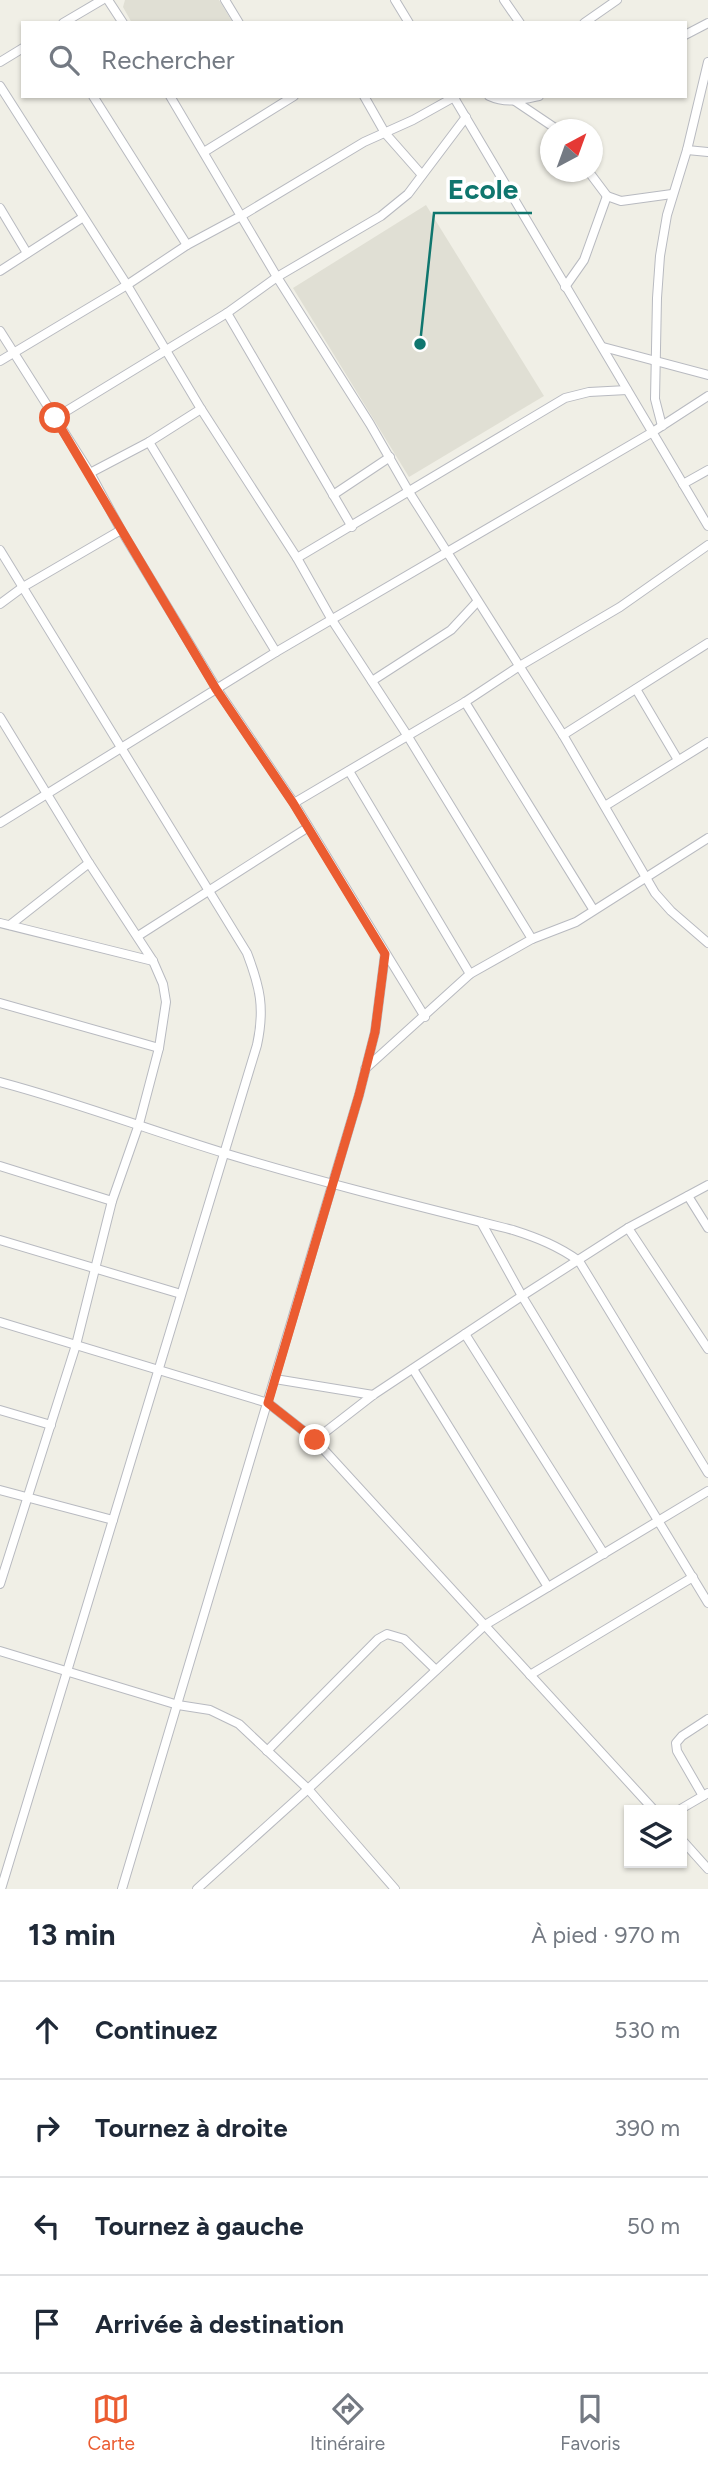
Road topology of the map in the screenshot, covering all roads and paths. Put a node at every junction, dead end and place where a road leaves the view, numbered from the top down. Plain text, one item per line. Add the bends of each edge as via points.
1 (102, 0) edge
2 (108, 0) edge
3 (225, 0) edge
4 (395, 0) edge
5 (504, 0) edge
6 (617, 0) edge
7 (67, 21) edge
8 (122, 21) edge
9 (238, 21) edge
10 (408, 21) edge
11 (519, 21) edge
12 (587, 21) edge
13 (708, 23) edge
14 (687, 34) edge
15 (21, 49) edge
16 (0, 62) edge
17 (708, 62) edge
18 (0, 86) edge
19 (94, 98) edge
20 (171, 98) edge
21 (288, 98) edge
22 (365, 98) edge
23 (452, 98) edge
24 (455, 98) edge
25 (494, 98) edge
26 (529, 98) edge
27 (515, 101) junction
28 (466, 117) junction
29 (542, 119) edge
30 (385, 133) junction
31 (687, 150) junction
32 (204, 152) junction
33 (708, 152) edge
34 (422, 175) junction
35 (596, 182) edge
36 (672, 194) junction
37 (607, 196) junction
38 (0, 208) edge
39 (241, 216) junction
40 (82, 218) junction
41 (187, 246) junction
42 (27, 253) junction
43 (0, 271) edge
44 (277, 277) junction
45 (127, 285) junction
46 (565, 287) junction
47 (228, 313) junction
48 (0, 331) edge
49 (603, 346) junction
50 (166, 351) junction
51 (14, 353) junction
52 (656, 359) junction
53 (0, 361) edge
54 (708, 374) edge
55 (627, 390) junction
56 (708, 396) edge
57 (201, 409) junction
58 (55, 418) junction
59 (662, 426) junction
60 (651, 433) junction
61 (149, 442) junction
62 (390, 457) junction
63 (708, 470) edge
64 (90, 473) junction
65 (683, 484) junction
66 (409, 492) junction
67 (333, 495) junction
68 (708, 526) edge
69 (352, 527) junction
70 (121, 530) junction
71 (708, 545) edge
72 (0, 551) edge
73 (446, 552) junction
74 (297, 558) junction
75 (23, 587) junction
76 (477, 601) junction
77 (0, 604) edge
78 (332, 620) junction
79 (708, 643) edge
80 (275, 652) junction
81 (518, 667) junction
82 (372, 681) junction
83 (216, 689) junction
84 (636, 689) junction
85 (465, 702) junction
86 (0, 718) edge
87 (3, 730) edge
88 (407, 735) junction
89 (563, 735) junction
90 (708, 742) edge
91 (121, 747) junction
92 (678, 760) junction
93 (349, 771) junction
94 (46, 794) junction
95 (293, 803) junction
96 (604, 806) junction
97 (0, 823) edge
98 (307, 828) junction
99 (708, 838) edge
100 (89, 863) junction
101 (645, 876) junction
102 (209, 891) junction
103 (593, 909) junction
104 (0, 923) edge
105 (10, 925) junction
106 (704, 933) edge
107 (138, 936) junction
108 (532, 939) junction
109 (708, 943) edge
110 (385, 954) junction
111 (153, 961) junction
112 (470, 974) junction
113 (0, 1003) edge
114 (425, 1017) junction
115 (159, 1048) junction
116 (365, 1069) junction
117 (0, 1082) edge
118 (139, 1125) junction
119 (225, 1153) junction
120 (0, 1166) edge
121 (332, 1184) junction
122 (708, 1185) edge
123 (688, 1196) junction
124 (113, 1201) junction
125 (481, 1222) junction
126 (628, 1228) junction
127 (708, 1228) edge
128 (0, 1240) edge
129 (579, 1261) junction
130 (96, 1267) junction
131 (181, 1294) junction
132 (522, 1296) junction
133 (0, 1322) edge
134 (465, 1334) junction
135 (76, 1345) junction
136 (708, 1349) edge
137 (413, 1368) junction
138 (158, 1370) junction
139 (275, 1379) junction
140 (373, 1395) junction
141 (268, 1403) junction
142 (0, 1410) edge
143 (51, 1425) junction
144 (315, 1440) junction
145 (708, 1473) edge
146 (0, 1490) edge
147 (708, 1491) edge
148 (28, 1499) junction
149 (113, 1520) junction
150 (658, 1521) junction
151 (604, 1554) junction
152 (3, 1562) edge
153 (693, 1577) junction
154 (0, 1584) edge
155 (548, 1587) junction
156 (708, 1603) edge
157 (485, 1625) junction
158 (0, 1651) edge
159 (67, 1670) junction
160 (436, 1670) junction
161 (530, 1675) junction
162 (178, 1705) junction
163 (708, 1719) edge
164 (267, 1751) junction
165 (308, 1789) junction
166 (705, 1794) edge
167 (649, 1805) edge
168 (687, 1806) edge
169 (687, 1846) edge
170 (708, 1869) edge
171 (1, 1883) edge
172 (122, 1889) edge
173 (197, 1889) edge
174 (395, 1889) edge

1 - 7 street
2 - 8 street
3 - 9 street
4 - 10 street
5 - 11 street
6 - 12 street
13 - 14 street
15 - 16 street
17 - 31 street
18 - 40 street
19 - 41 street
20 - 32 street
21 - 32 street
22 - 30 street
23 - 30 street
24 - 28 street
25 - 27 street
26 - 27 street
27 - 29 street
28 - 34 street
28 - 46 street
30 - 34 street
30 - 39 street
31 - 33 street
31 - 36 street
32 - 39 street
34 - 44 street via 408,194 381,216
35 - 37 street
36 - 37 street via 621,201
36 - 52 street via 660,256
37 - 46 street via 584,260
38 - 42 street
39 - 41 street
39 - 44 street
40 - 42 street
40 - 45 street
41 - 45 street
42 - 43 street
44 - 47 street
44 - 62 street
45 - 50 street
45 - 51 street
46 - 49 street
47 - 50 street
47 - 67 street
48 - 51 street
49 - 52 street
49 - 55 street
50 - 57 street
50 - 58 street
51 - 53 street
51 - 58 street
52 - 54 street
52 - 59 street via 656,399
55 - 60 street
55 - 66 street via 565,398
56 - 59 street
57 - 61 street
57 - 74 street
58 - 64 street
59 - 60 street
60 - 65 street
60 - 73 street
61 - 64 street
61 - 80 street
62 - 66 street
62 - 67 street
63 - 65 street
64 - 70 street
65 - 68 street
66 - 69 street
66 - 73 street
67 - 69 street
69 - 74 street
70 - 75 street
70 - 83 street
71 - 81 street via 620,607
72 - 75 street
73 - 76 street
73 - 78 street
74 - 78 street
75 - 77 street
75 - 91 street
76 - 81 street
76 - 82 street via 451,630
78 - 80 street
78 - 82 street
79 - 84 street
80 - 83 street
81 - 85 street
81 - 89 street
82 - 88 street
83 - 91 street
83 - 95 street
84 - 89 street
84 - 92 street
85 - 88 street
85 - 103 street
86 - 87 street
87 - 94 street
88 - 93 street
88 - 108 street
89 - 96 street
90 - 92 street
91 - 94 street
91 - 102 street
92 - 96 street
93 - 95 street
93 - 112 street
94 - 97 street
94 - 100 street
95 - 98 street
96 - 101 street
98 - 102 street
98 - 110 street
99 - 101 street
100 - 105 street
100 - 107 street
101 - 103 street
101 - 106 street via 661,901
102 - 107 street
102 - 119 street via 247,953 262,1008 257,1045
103 - 108 street via 561,929
104 - 105 street
105 - 111 street
106 - 109 street
107 - 111 street
108 - 112 street
110 - 114 street
110 - 116 street via 375,1032
111 - 115 street via 166,1002
112 - 114 street
113 - 115 street
114 - 116 street
115 - 118 street
116 - 121 street
117 - 118 street
118 - 119 street
118 - 124 street
119 - 121 street
119 - 131 street
120 - 124 street
121 - 125 street
121 - 139 street
122 - 123 street
123 - 126 street
123 - 127 street
124 - 130 street
125 - 129 street via 539,1238
125 - 132 street
126 - 129 street
126 - 136 street
128 - 130 street
129 - 132 street
129 - 145 street
130 - 131 street
130 - 135 street
131 - 138 street
132 - 134 street
132 - 150 street
133 - 135 street
134 - 137 street
134 - 151 street
135 - 138 street
135 - 143 street
137 - 140 street
137 - 155 street
138 - 141 street
138 - 149 street
139 - 140 street
139 - 141 street
140 - 144 street
141 - 144 street
141 - 162 street
142 - 143 street
143 - 148 street
144 - 157 street
146 - 148 street
147 - 150 street
148 - 149 street
148 - 152 street
149 - 159 street
150 - 151 street
150 - 153 street
151 - 155 street
152 - 154 street
153 - 156 street
153 - 161 street
155 - 157 street
157 - 160 street
157 - 161 street
158 - 159 street
159 - 162 street
159 - 171 street
160 - 164 street via 404,1639 387,1634
160 - 165 street
161 - 167 street
162 - 164 street via 210,1710 239,1724
162 - 172 street
163 - 166 street via 676,1743
164 - 165 street
165 - 173 street
165 - 174 street
166 - 168 street
169 - 170 street

